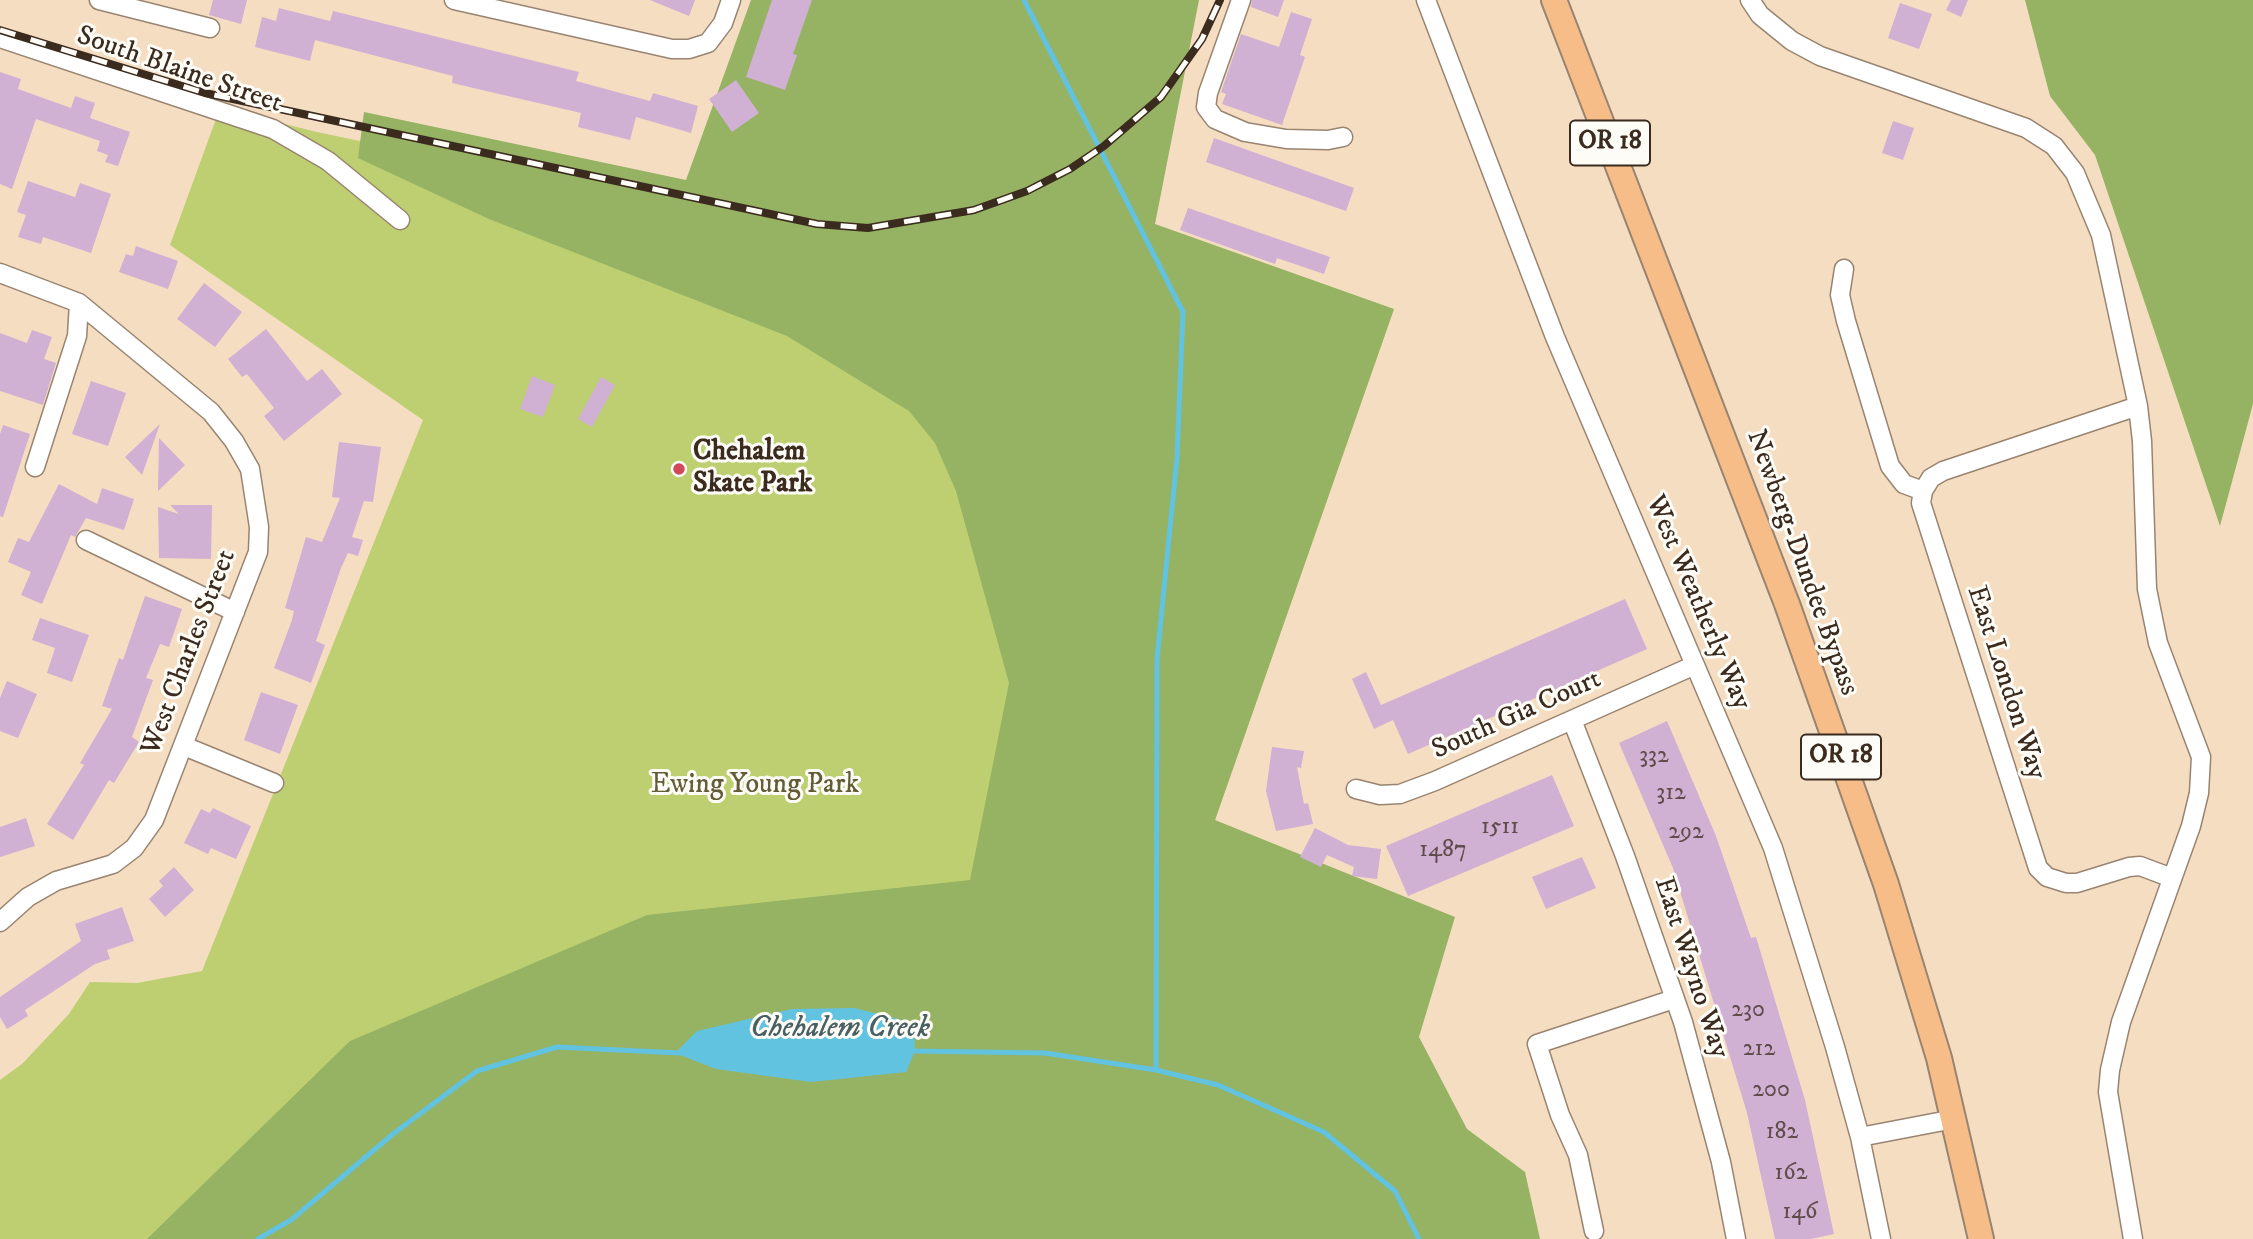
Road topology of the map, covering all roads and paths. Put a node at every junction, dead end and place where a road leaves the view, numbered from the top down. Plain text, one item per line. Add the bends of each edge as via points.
1 (99, 0) edge
2 (454, 0) edge
3 (731, 0) edge
4 (1241, 0) edge
5 (1426, 0) edge
6 (1554, 0) edge
7 (1750, 0) edge
8 (506, 6) edge
9 (210, 28) dead end
10 (0, 38) edge
11 (1343, 137) dead end
12 (400, 220) dead end
13 (1844, 269) dead end
14 (0, 273) edge
15 (79, 303) junction
16 (2138, 406) junction
17 (35, 467) dead end
18 (1923, 491) junction
19 (86, 540) dead end
20 (235, 612) junction
21 (1695, 665) junction
22 (1572, 720) junction
23 (184, 746) junction
24 (274, 783) dead end
25 (1356, 789) dead end
26 (2172, 878) junction
27 (0, 922) edge
28 (1674, 999) junction
29 (1954, 1119) junction
30 (1860, 1137) junction
31 (1594, 1231) dead end
32 (1736, 1239) edge
33 (1881, 1239) edge
34 (1981, 1239) edge
35 (2133, 1239) edge

1 - 9 street
2 - 8 street
3 - 8 street via 723,23 708,43 689,49 672,49
4 - 11 street via 1206,107 1215,119 1245,132 1286,139
5 - 21 street, West Weatherly Way via 1555,337
6 - 29 highway, Newberg-Dundee Bypass / OR 18 via 1787,604 1886,884
7 - 16 street via 1769,23 1820,56 2026,128 2054,146 2075,173 2101,235
10 - 12 street, South Blaine Street via 273,128 328,161
13 - 18 street via 1840,295 1890,466 1903,484
14 - 15 street, West Charles Street
15 - 17 street via 77,336
15 - 20 street, West Charles Street via 211,411 250,469 257,499 258,552
16 - 18 street via 1943,471 1931,478
16 - 26 street via 2147,589 2158,642 2201,757 2199,793
18 - 26 street, East London Way via 1923,516 2038,868 2057,882 2077,883 2140,866
19 - 20 street
20 - 23 street, West Charles Street
21 - 22 street, South Gia Court
21 - 30 street, West Weatherly Way via 1773,848
22 - 25 street, South Gia Court via 1400,794
22 - 28 street, East Wayno Way
23 - 24 street
23 - 27 street, West Charles Street via 154,820 134,848 113,864 56,881 28,897
26 - 35 street via 2114,1045 2110,1070 2108,1092
28 - 31 street via 1537,1044 1578,1156
28 - 32 street, East Wayno Way via 1721,1162
29 - 30 street
29 - 34 highway, Newberg-Dundee Bypass / OR 18
30 - 33 street, West Weatherly Way

